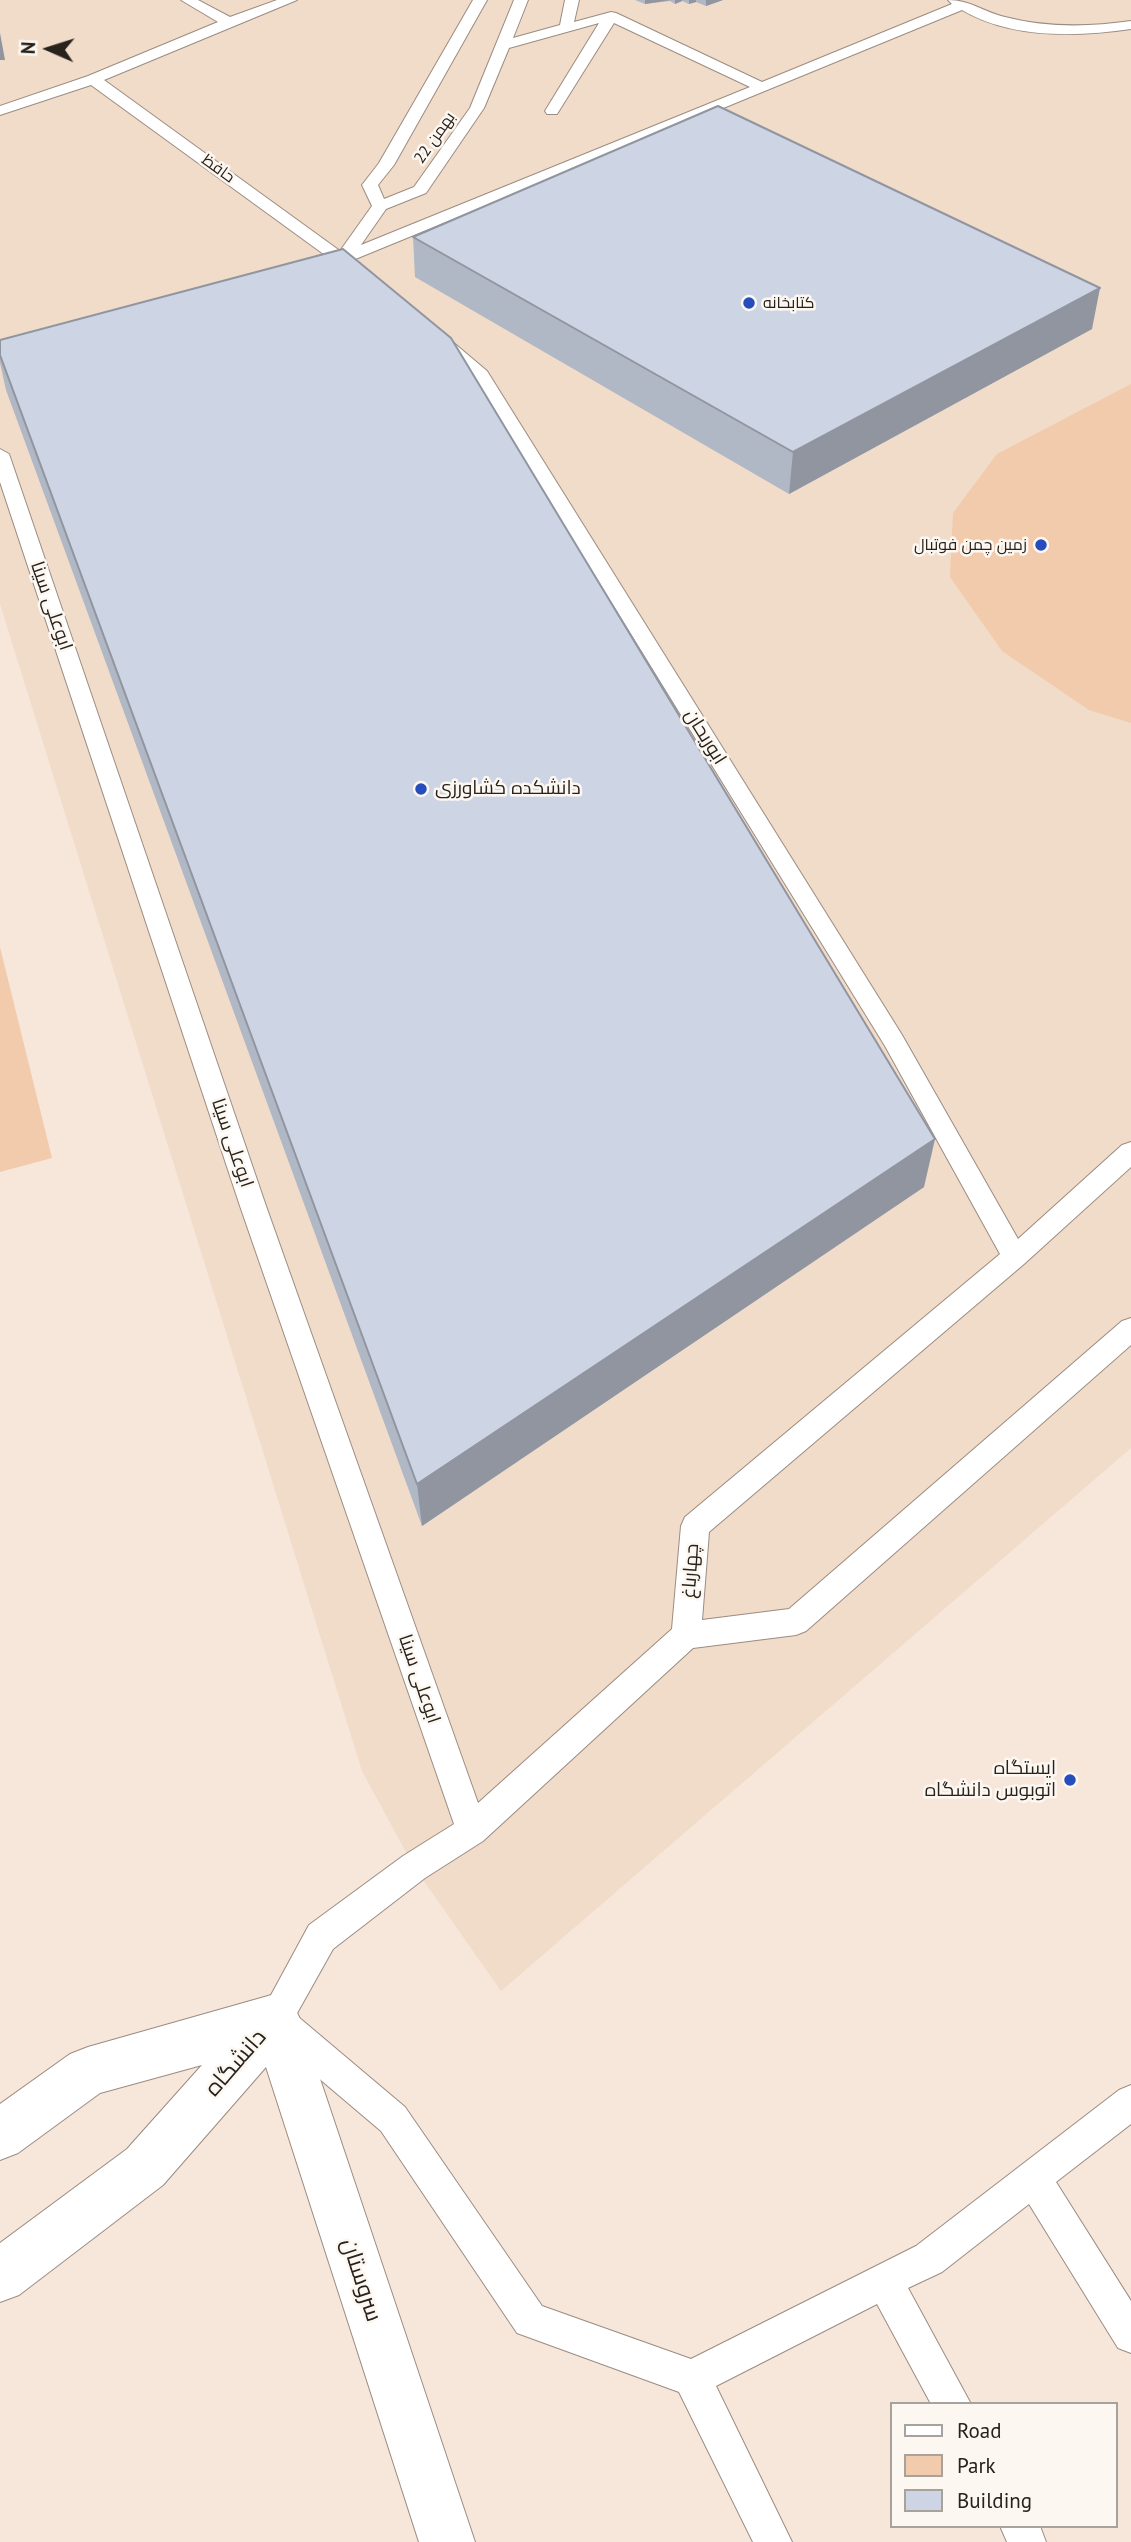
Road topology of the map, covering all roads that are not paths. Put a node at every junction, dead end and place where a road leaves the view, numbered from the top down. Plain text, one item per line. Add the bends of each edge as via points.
1 (188, 0) edge
2 (290, 0) edge
3 (480, 0) edge
4 (521, 0) edge
5 (572, 0) edge
6 (958, 2) edge
7 (611, 16) junction
8 (229, 22) junction
9 (1131, 25) edge
10 (566, 28) junction
11 (503, 45) junction
12 (93, 79) junction
13 (762, 87) junction
14 (0, 111) edge
15 (552, 111) dead end
16 (380, 206) junction
17 (343, 259) junction
18 (318, 268) edge
19 (374, 285) edge
20 (416, 319) edge
21 (0, 454) edge
22 (1131, 1152) edge
23 (1015, 1257) junction
24 (1131, 1329) edge
25 (686, 1635) junction
26 (472, 1830) junction
27 (275, 2019) junction
28 (1131, 2102) edge
29 (0, 2135) edge
30 (1034, 2178) junction
31 (0, 2276) edge
32 (885, 2282) junction
33 (1131, 2334) edge
34 (692, 2378) junction
35 (951, 2402) edge
36 (447, 2542) edge
37 (773, 2542) edge

1 - 8 lane
2 - 8 lane
3 - 16 lane, 22 بهمن via 370,185
4 - 11 lane, 22 بهمن
5 - 10 lane
6 - 9 lane via 1029,26 1070,30
6 - 13 lane
7 - 10 lane
7 - 13 lane
7 - 15 lane
8 - 12 lane
10 - 11 lane
11 - 16 lane, 22 بهمن via 477,108 420,190
12 - 14 lane
12 - 17 lane, حافظ
13 - 17 lane
16 - 17 lane
17 - 18 lane
17 - 19 lane
20 - 23 lane, ابوریحان via 478,371 894,1041
21 - 26 lane, ابوعلی سینا via 249,1193
22 - 23 lane, چهارباغ
23 - 25 lane, چهارباغ via 695,1526
24 - 25 lane via 796,1622
25 - 26 lane
26 - 27 lane via 321,1937
27 - 29 street, دانشگاه via 88,2072
27 - 31 street, دانشگاه via 145,2167
27 - 34 lane via 393,2119 530,2320
27 - 36 street, سروستان
28 - 30 lane
30 - 32 lane via 929,2259
30 - 33 lane
32 - 34 lane
32 - 35 lane
34 - 37 lane

